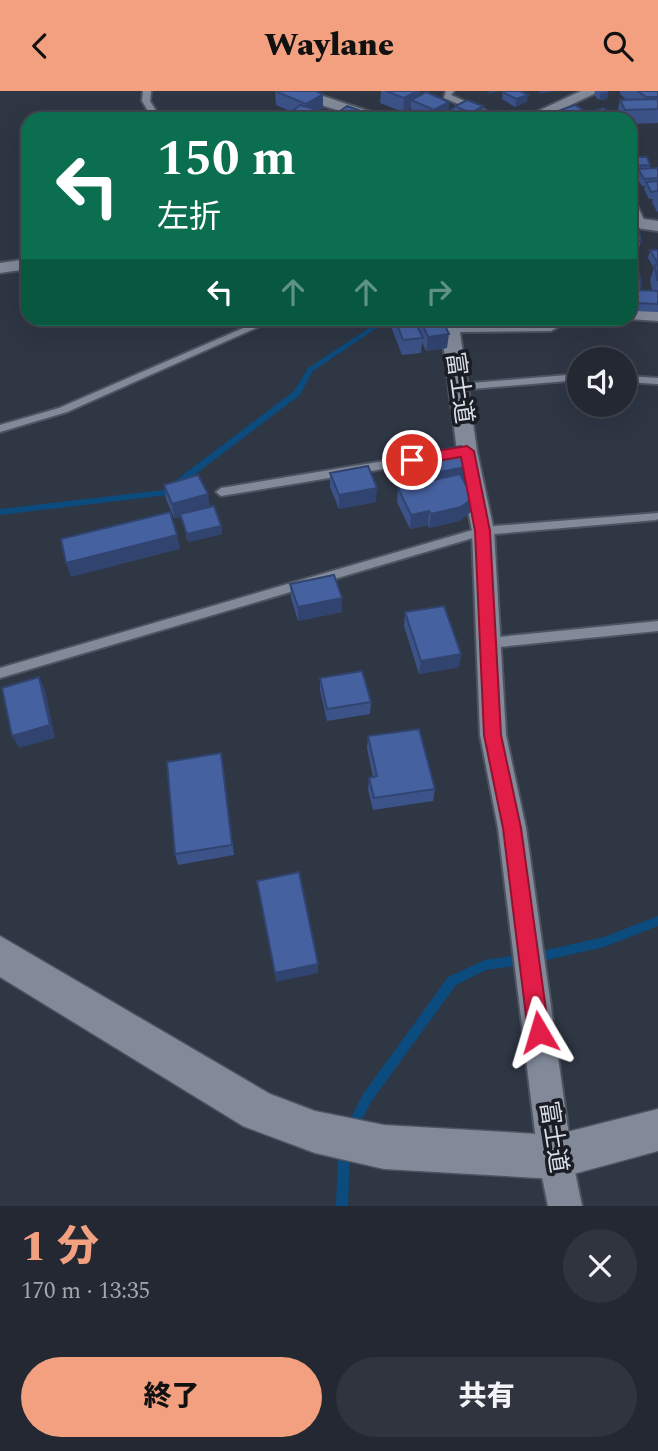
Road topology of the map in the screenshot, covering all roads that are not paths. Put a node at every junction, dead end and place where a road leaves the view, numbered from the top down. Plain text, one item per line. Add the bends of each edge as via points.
1 (147, 91) edge
2 (294, 91) edge
3 (450, 91) edge
4 (593, 91) edge
5 (153, 112) edge
6 (357, 112) edge
7 (484, 112) edge
8 (548, 112) edge
9 (21, 265) edge
10 (0, 268) edge
11 (637, 314) edge
12 (658, 315) edge
13 (255, 326) edge
14 (450, 326) edge
15 (567, 378) edge
16 (637, 380) edge
17 (658, 381) edge
18 (460, 387) junction
19 (0, 429) edge
20 (467, 451) junction
21 (221, 492) dead end
22 (656, 516) dead end
23 (483, 531) junction
24 (658, 626) edge
25 (489, 643) junction
26 (0, 673) edge
27 (0, 955) edge
28 (658, 1131) edge
29 (555, 1157) junction
30 (565, 1206) edge

1 - 5 lane via 146,101
2 - 6 street
3 - 7 lane via 447,96
4 - 8 street
9 - 10 street
11 - 12 street
13 - 19 lane via 63,410
14 - 18 street, 富士道
15 - 18 lane
16 - 17 lane
18 - 20 street, 富士道
20 - 21 lane
20 - 23 street, 富士道
22 - 23 lane
23 - 25 street, 富士道
23 - 26 lane
24 - 25 lane
25 - 29 street, 富士道 via 493,735 512,828
27 - 29 street via 258,1111 315,1132 355,1141
28 - 29 street
29 - 30 street, 富士道

